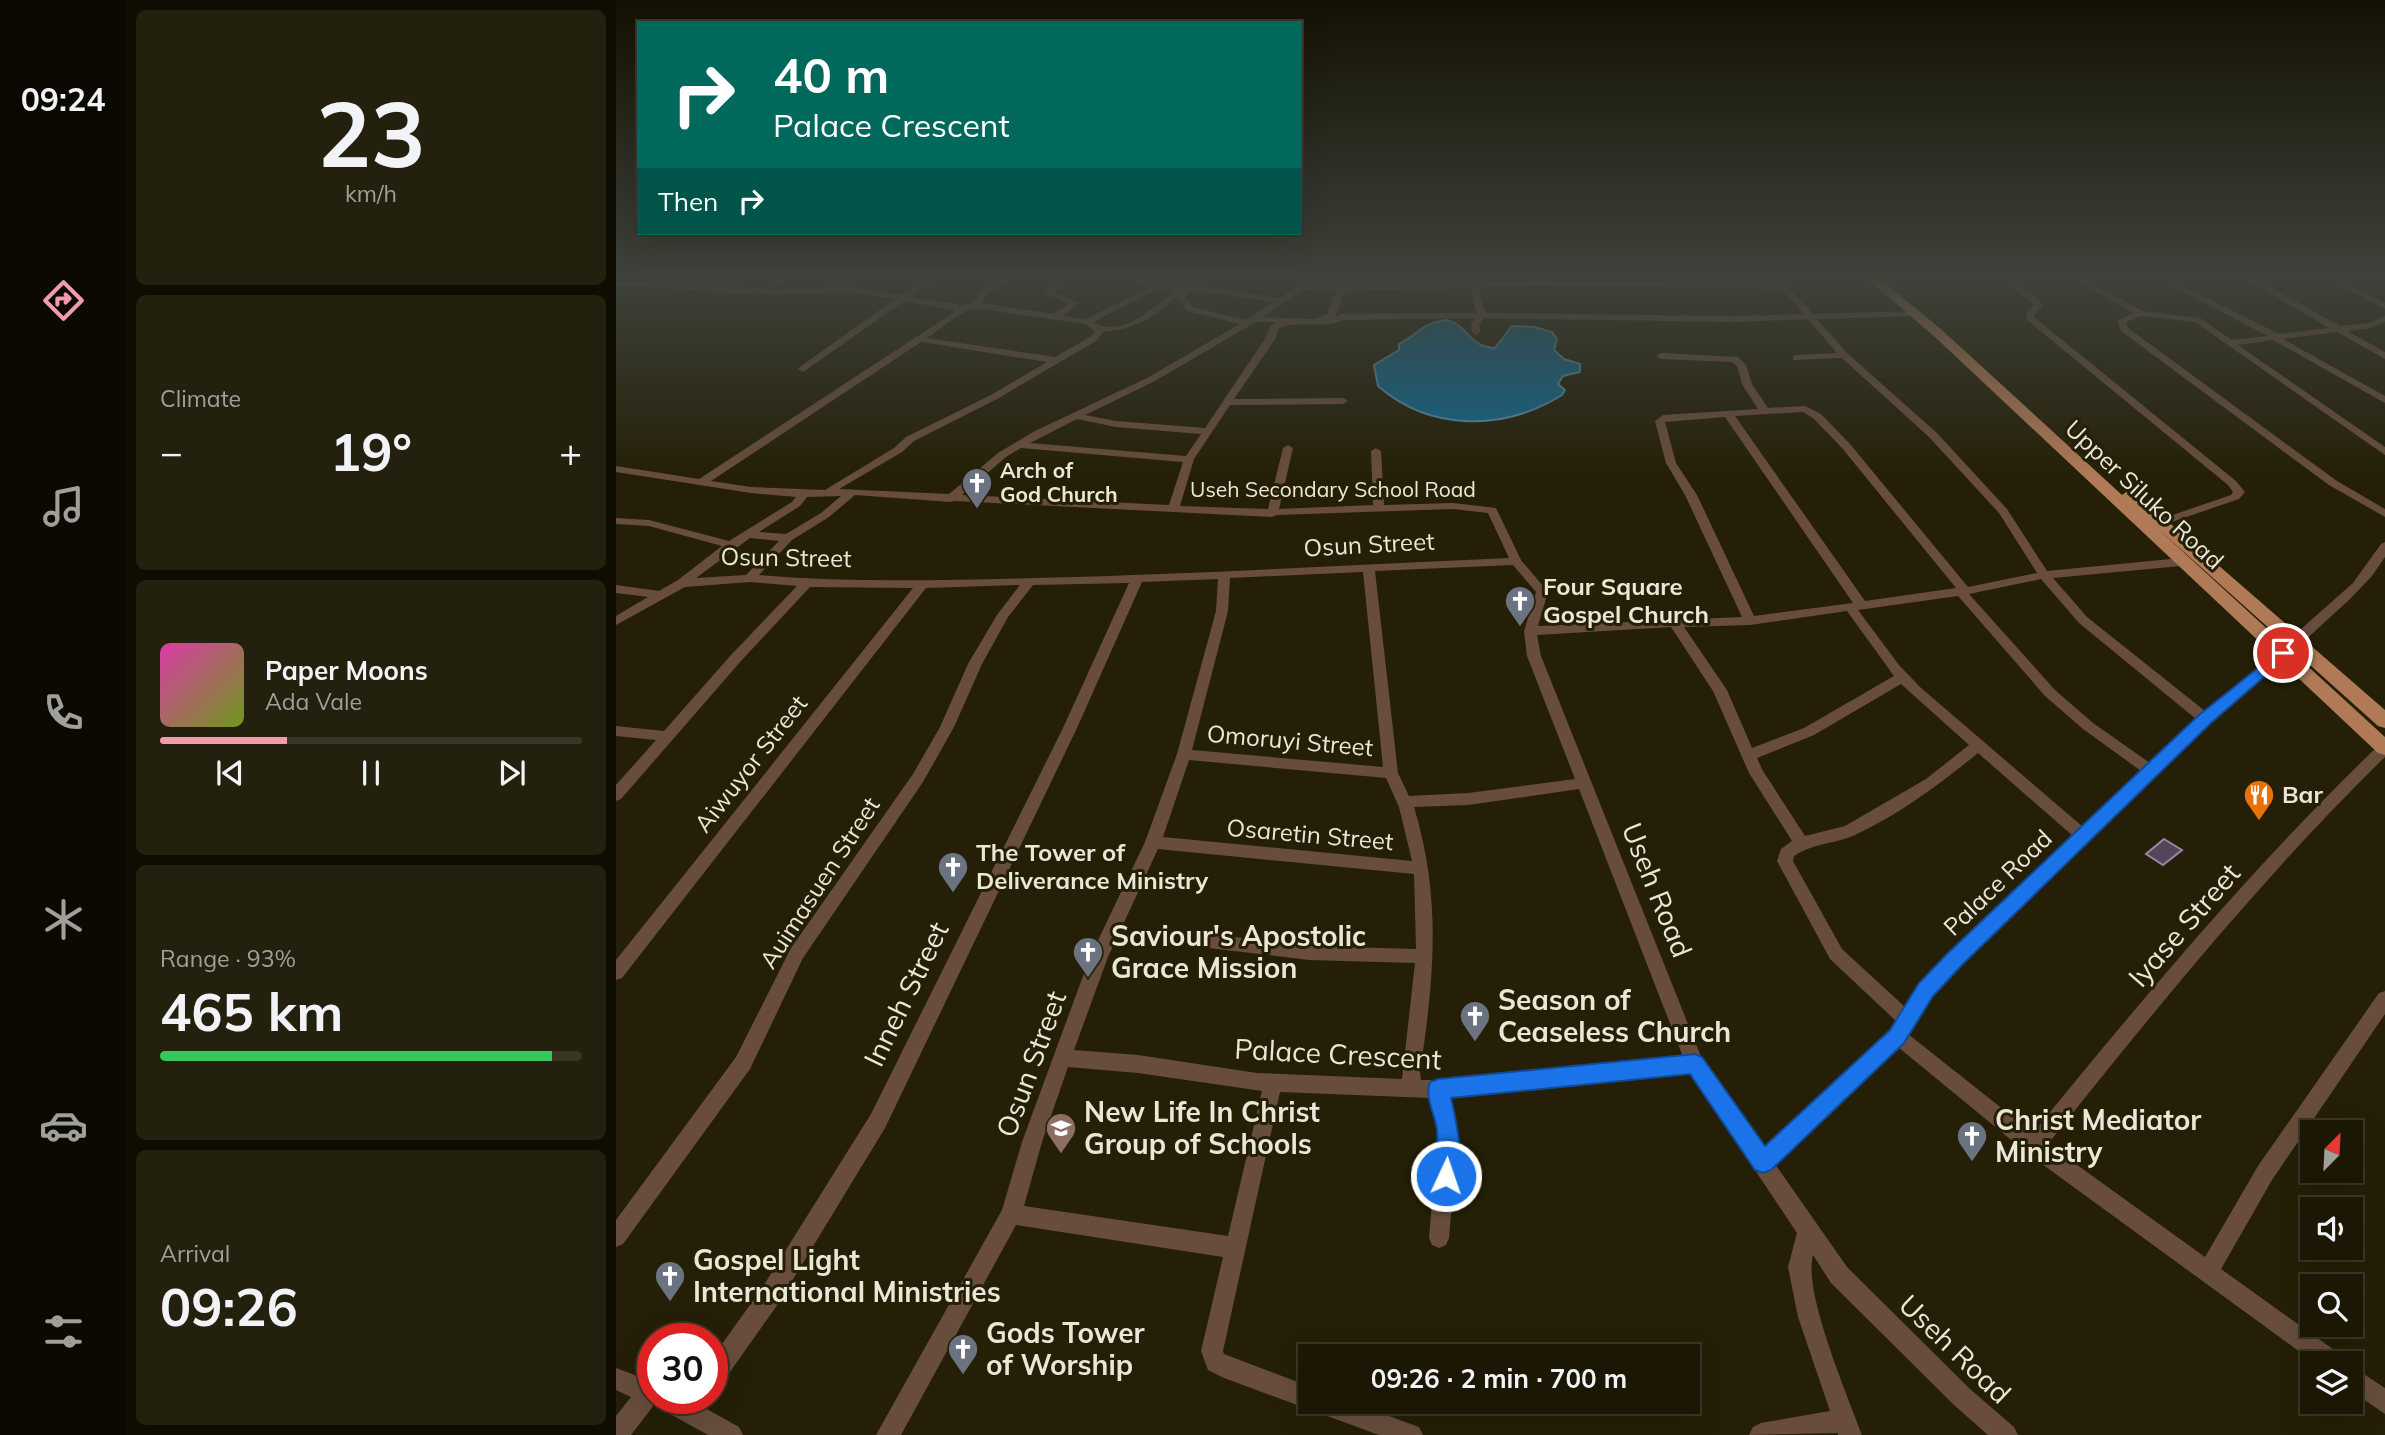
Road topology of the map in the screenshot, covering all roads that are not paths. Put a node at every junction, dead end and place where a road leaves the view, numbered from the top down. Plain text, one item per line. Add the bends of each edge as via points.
1 (834, 344) edge
2 (910, 344) edge
3 (956, 344) edge
4 (1085, 344) edge
5 (1212, 344) edge
6 (1267, 344) edge
7 (1834, 344) edge
8 (1948, 344) edge
9 (1958, 344) edge
10 (2062, 344) edge
11 (2144, 344) edge
12 (2232, 344) edge
13 (2287, 344) edge
14 (2363, 344) edge
15 (1844, 355) junction
16 (1661, 356) dead end
17 (2385, 356) edge
18 (1796, 358) dead end
19 (1055, 360) junction
20 (803, 369) dead end
21 (2385, 400) edge
22 (1343, 401) dead end
23 (1227, 402) junction
24 (1765, 411) junction
25 (1728, 414) junction
26 (1073, 415) junction
27 (1206, 431) junction
28 (1019, 445) junction
29 (1288, 448) dead end
30 (1376, 451) dead end
31 (2385, 452) edge
32 (1189, 459) junction
33 (616, 469) edge
34 (703, 481) junction
35 (828, 491) junction
36 (852, 492) junction
37 (804, 494) junction
38 (950, 499) junction
39 (1379, 508) junction
40 (1172, 510) junction
41 (1272, 513) junction
42 (2385, 514) edge
43 (616, 521) edge
44 (2160, 523) junction
45 (750, 535) junction
46 (788, 538) junction
47 (731, 545) junction
48 (2385, 546) edge
49 (1516, 561) junction
50 (2181, 562) junction
51 (1369, 569) junction
52 (2044, 575) junction
53 (1224, 577) junction
54 (750, 578) junction
55 (1137, 579) junction
56 (1029, 582) junction
57 (682, 583) junction
58 (807, 583) junction
59 (922, 584) junction
60 (616, 589) edge
61 (1963, 591) junction
62 (661, 595) junction
63 (1856, 606) junction
64 (616, 621) edge
65 (1750, 621) junction
66 (1675, 623) junction
67 (1530, 631) junction
68 (2297, 640) junction
69 (2283, 653) junction
70 (1902, 677) junction
71 (2205, 719) junction
72 (2385, 721) edge
73 (616, 731) edge
74 (669, 736) junction
75 (1977, 746) junction
76 (2385, 748) edge
77 (1184, 754) junction
78 (1748, 755) junction
79 (2151, 771) junction
80 (1391, 773) junction
81 (1584, 783) junction
82 (616, 795) edge
83 (1406, 802) junction
84 (2082, 836) junction
85 (1153, 842) junction
86 (1801, 843) junction
87 (1420, 868) junction
88 (1192, 939) dead end
89 (1424, 956) junction
90 (616, 973) edge
91 (2385, 999) edge
92 (1901, 1028) junction
93 (1063, 1058) junction
94 (1695, 1064) junction
95 (1273, 1083) junction
96 (1413, 1088) junction
97 (1438, 1089) junction
98 (2034, 1146) junction
99 (1763, 1162) junction
100 (1011, 1214) junction
101 (616, 1237) edge
102 (1439, 1238) dead end
103 (1236, 1248) junction
104 (2209, 1270) junction
105 (2317, 1351) edge
106 (728, 1355) edge
107 (616, 1379) edge
108 (2363, 1386) edge
109 (637, 1388) edge
110 (1298, 1394) edge
111 (2385, 1402) edge
112 (637, 1413) edge
113 (706, 1414) edge
114 (1352, 1414) edge
115 (1848, 1427) edge
116 (616, 1435) edge
117 (731, 1435) edge
118 (888, 1435) edge
119 (1411, 1435) edge
120 (1761, 1435) edge
121 (2006, 1435) edge

1 - 20 street
2 - 34 street
3 - 19 street
4 - 19 street
5 - 26 street via 1150,380
6 - 23 street
7 - 15 street
8 - 50 main road, Upper Siluko Road
9 - 44 main road, Upper Siluko Road
10 - 44 street via 2239,492
11 - 42 street via 2333,483
12 - 31 street
13 - 21 street
14 - 17 street
15 - 18 street
15 - 52 street via 1933,435 2003,511
16 - 24 street via 1739,361 1747,384
19 - 35 street via 911,439
22 - 23 street
23 - 27 street
24 - 25 street
24 - 61 street via 1805,409 1817,416
25 - 63 street
25 - 65 street via 1670,416 1660,421 1671,463 1691,495
26 - 27 street via 1116,424
26 - 28 street
27 - 32 street
28 - 32 street
28 - 38 street
29 - 41 street
30 - 39 street
32 - 40 street
33 - 34 street, Useh Secondary School Road
34 - 37 street, Useh Secondary School Road
35 - 36 street, Useh Secondary School Road
35 - 37 street, Useh Secondary School Road
36 - 38 street, Useh Secondary School Road
36 - 46 street
37 - 45 street
38 - 40 street, Useh Secondary School Road
39 - 41 street, Useh Secondary School Road
39 - 49 street, Useh Secondary School Road via 1492,510
40 - 41 street, Useh Secondary School Road
43 - 47 street via 649,523
44 - 68 main road, Upper Siluko Road
45 - 46 street
45 - 47 street
46 - 54 street
47 - 57 street
48 - 68 street via 2361,582
49 - 51 street, Osun Street
49 - 67 street, Useh Road via 1542,592
50 - 52 street
50 - 69 main road, Upper Siluko Road
51 - 53 street, Osun Street
51 - 80 street
52 - 61 street
52 - 71 street via 2083,620
53 - 55 street, Osun Street
53 - 77 street, Osun Street via 1222,611
54 - 57 street, Osun Street
54 - 58 street, Osun Street
55 - 56 street, Osun Street
55 - 106 street, Inneh Street via 1070,729 878,1121
56 - 59 street, Osun Street
56 - 101 street, Auimasuen Street via 1003,615 975,664 918,778 797,953 743,1062
57 - 62 street
58 - 59 street, Osun Street
58 - 74 street
59 - 90 street, Aiwuyor Street
60 - 62 street
61 - 63 street
61 - 79 street via 2050,692
62 - 64 street
63 - 65 street
63 - 70 street
65 - 66 street
66 - 67 street
66 - 78 street via 1720,690
67 - 81 street, Useh Road via 1534,656
68 - 72 main road, Upper Siluko Road
69 - 71 street, Palace Road
69 - 76 main road, Upper Siluko Road
70 - 75 street
70 - 78 street via 1813,732
71 - 79 street, Palace Road
73 - 74 street
74 - 82 street
75 - 84 street
75 - 86 street via 1931,783 1849,831
76 - 98 street, Iyase Street via 2185,960
77 - 80 street, Omoruyi Street
77 - 85 street, Osun Street
78 - 86 street
79 - 84 street, Palace Road
80 - 83 street
81 - 83 street via 1468,799
81 - 94 street, Useh Road
83 - 87 street
84 - 92 street, Palace Road via 1926,989
85 - 87 street, Osaretin Street
85 - 93 street, Osun Street via 1099,957
86 - 92 street via 1784,861 1836,954
87 - 89 street via 1426,900
88 - 89 street via 1309,953
89 - 96 street
91 - 104 street via 2265,1173
92 - 98 street
92 - 99 street, Palace Road
93 - 95 street, Palace Crescent
93 - 100 street, Osun Street
94 - 97 street, Palace Crescent
94 - 99 street, Useh Road
95 - 96 street, Palace Crescent
95 - 103 street
96 - 97 street, Palace Crescent
97 - 102 street via 1448,1132
98 - 104 street
99 - 115 street via 1808,1232 1799,1267 1809,1317
99 - 121 street, Useh Road via 1839,1275
100 - 103 street
100 - 118 street, Osun Street
103 - 110 street via 1212,1351 1216,1362
104 - 105 street
107 - 109 street
108 - 111 street
112 - 116 street
113 - 117 street
114 - 119 street
115 - 120 street

